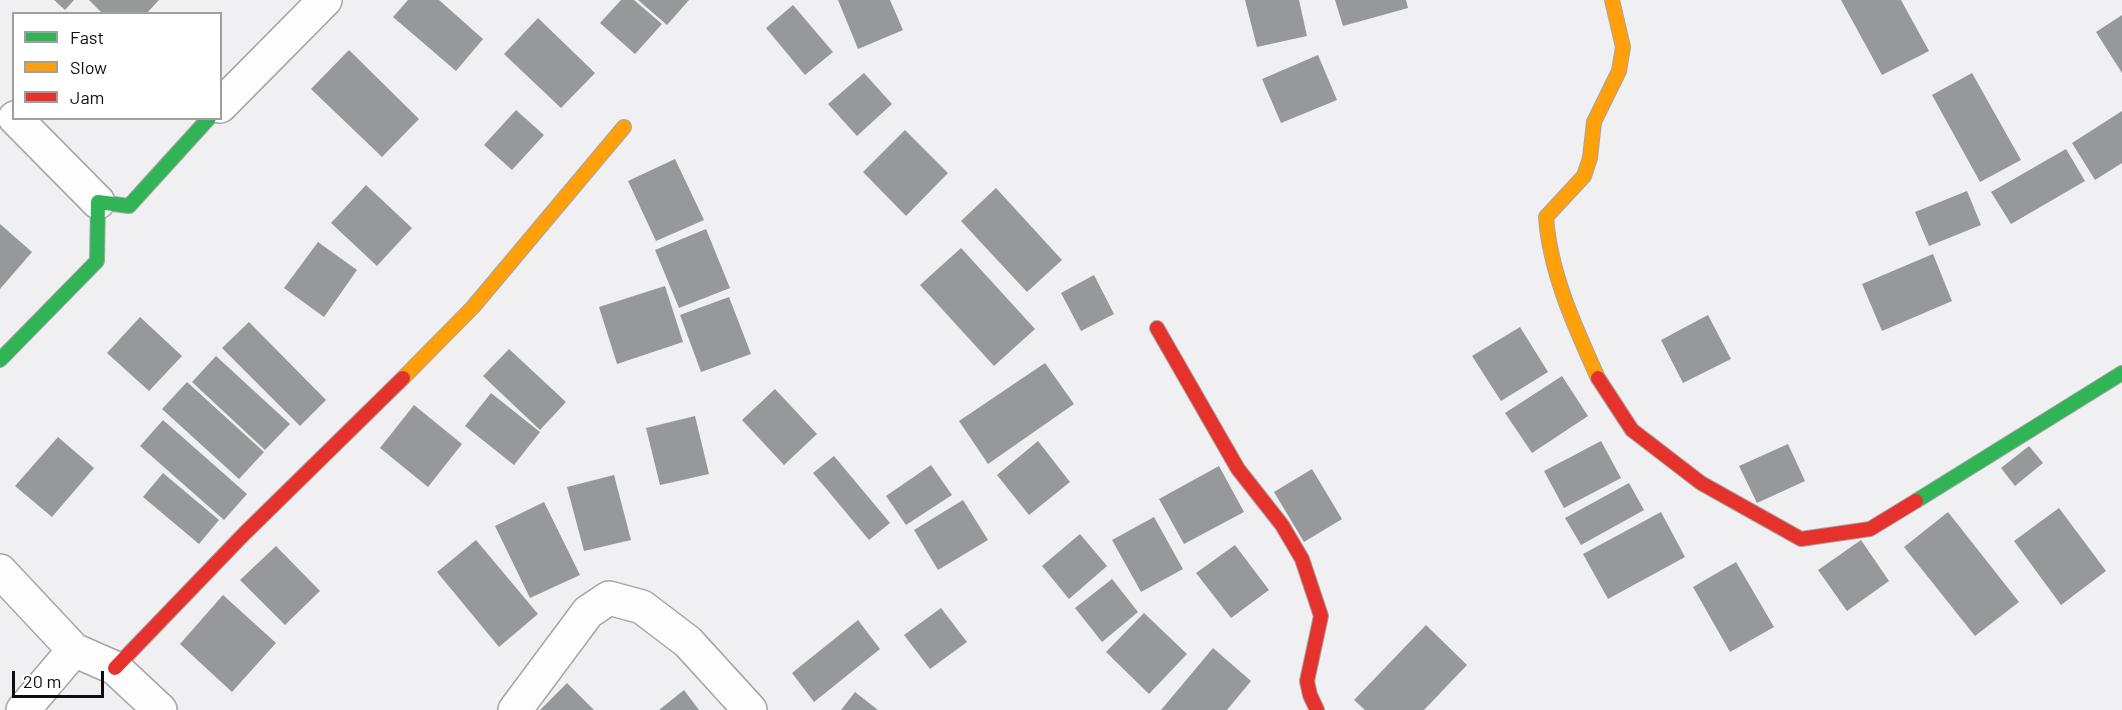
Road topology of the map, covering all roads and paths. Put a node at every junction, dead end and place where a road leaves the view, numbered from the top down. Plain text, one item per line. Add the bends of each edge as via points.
1 (326, 0) edge
2 (1612, 0) edge
3 (0, 101) edge
4 (222, 104) edge
5 (12, 116) edge
6 (16, 120) edge
7 (207, 120) edge
8 (624, 127) dead end
9 (98, 202) junction
10 (1157, 328) dead end
11 (0, 360) edge
12 (2122, 373) edge
13 (0, 571) edge
14 (75, 650) junction
15 (115, 668) junction
16 (23, 710) edge
17 (160, 710) edge
18 (515, 710) edge
19 (750, 710) edge
20 (1317, 710) edge

1 - 4 street
2 - 12 street via 1623,47 1619,71 1594,122 1584,176 1546,217 1548,245 1561,291 1601,384 1632,430 1672,463 1801,539 1870,529
3 - 5 street
6 - 9 street
7 - 9 street via 129,206
8 - 15 street via 473,307
9 - 11 street via 97,261
10 - 20 street via 1250,487 1291,536 1319,604 1322,625 1305,683
13 - 14 street
14 - 15 street
14 - 16 street
15 - 17 street
18 - 19 street via 588,612 609,598 642,607 688,642

